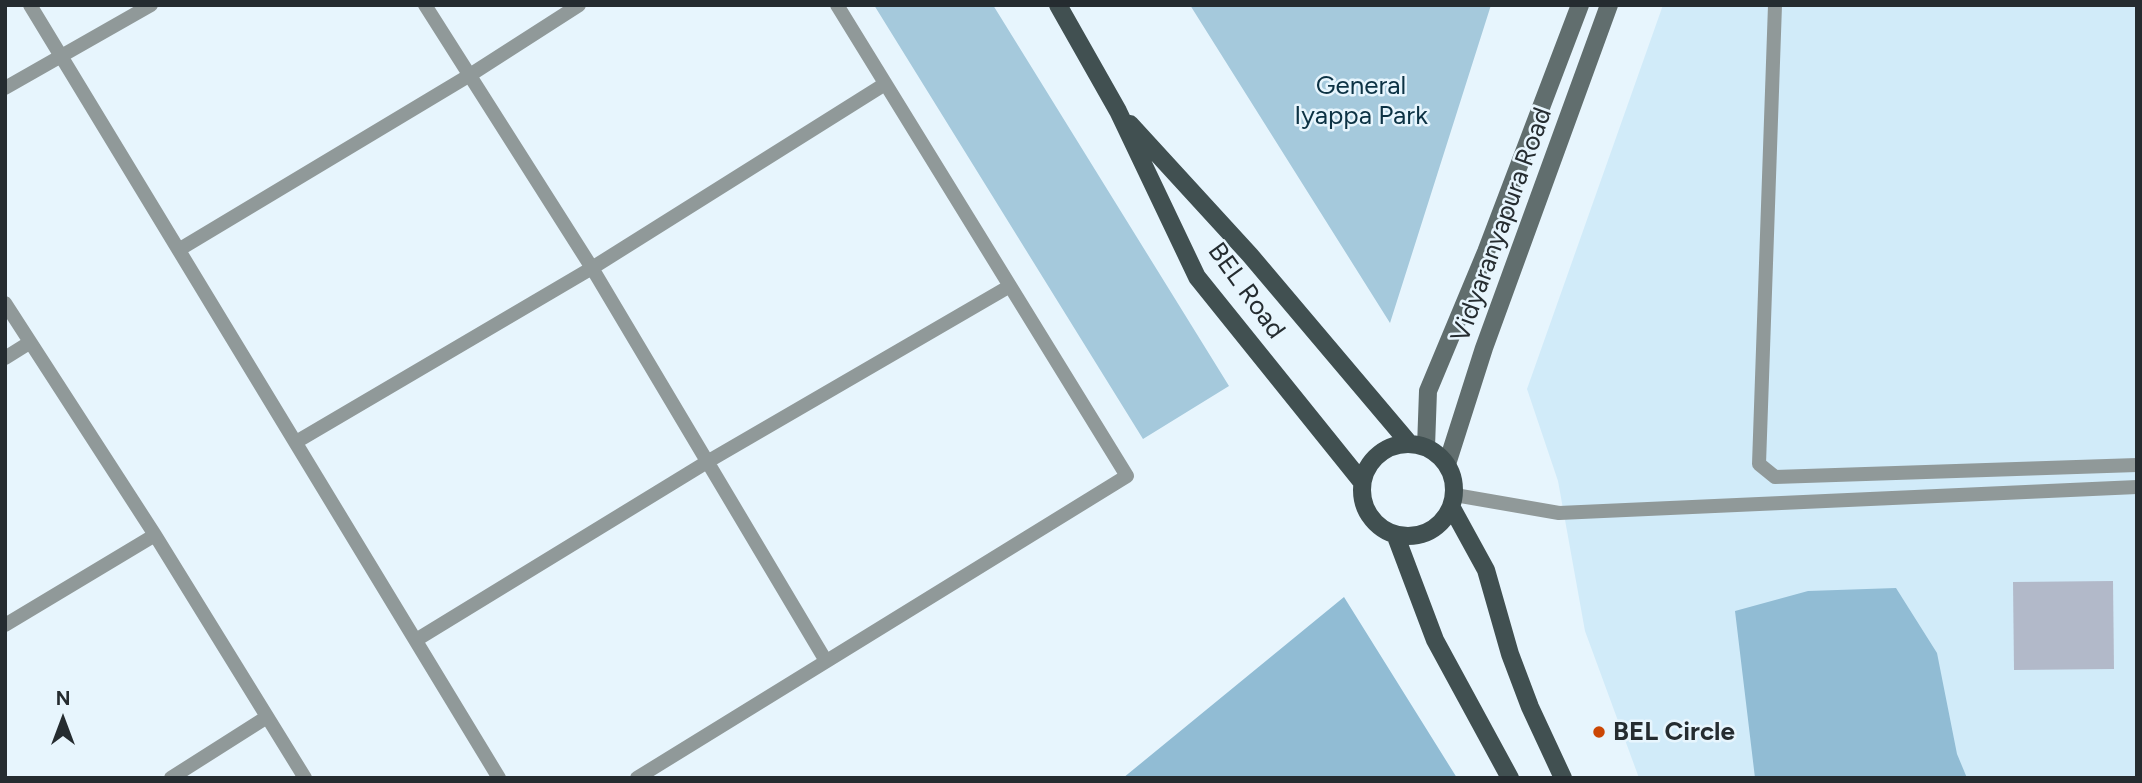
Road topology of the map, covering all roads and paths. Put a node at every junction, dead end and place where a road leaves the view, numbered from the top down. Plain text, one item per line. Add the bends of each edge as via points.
1 (30, 5) edge
2 (151, 5) edge
3 (425, 5) edge
4 (579, 5) edge
5 (837, 5) edge
6 (1058, 5) edge
7 (1580, 5) edge
8 (1609, 5) edge
9 (1775, 5) edge
10 (63, 56) junction
11 (470, 75) junction
12 (885, 84) junction
13 (5, 88) edge
14 (1118, 111) junction
15 (180, 248) junction
16 (592, 268) junction
17 (1010, 286) junction
18 (5, 303) edge
19 (29, 343) junction
20 (5, 358) edge
21 (296, 442) junction
22 (1417, 445) junction
23 (707, 462) junction
24 (1447, 464) junction
25 (2137, 465) edge
26 (1362, 482) junction
27 (2137, 488) edge
28 (1453, 502) junction
29 (1395, 534) junction
30 (155, 535) junction
31 (5, 625) edge
32 (416, 640) junction
33 (826, 661) junction
34 (267, 717) junction
35 (171, 778) edge
36 (304, 778) edge
37 (499, 778) edge
38 (637, 778) edge
39 (1510, 778) edge
40 (1563, 778) edge

1 - 10 lane
2 - 10 lane
3 - 11 lane
4 - 11 lane
5 - 12 lane
6 - 14 main road, BEL Road
7 - 22 main road, Vidyaranyapura Road via 1428,391
8 - 24 main road, Vidyaranyapura Road via 1484,348
9 - 25 lane via 1759,464 1775,477
10 - 13 lane
10 - 15 lane
11 - 15 lane
11 - 16 lane
12 - 16 lane
12 - 17 lane
14 - 22 main road, BEL Road
14 - 26 main road, BEL Road via 1196,277
15 - 21 lane
16 - 21 lane
16 - 23 lane
17 - 23 lane
17 - 33 lane via 1127,476
18 - 19 lane
19 - 20 lane
19 - 30 lane
21 - 32 lane
22 - 24 main road
22 - 26 main road via 1387,448 1370,462
23 - 32 lane
23 - 33 lane
24 - 28 main road
26 - 29 main road via 1368,515
27 - 28 lane via 1559,513
28 - 29 main road via 1430,530
28 - 40 main road via 1486,570 1510,654
29 - 39 main road via 1435,640
30 - 31 lane
30 - 34 lane
32 - 37 lane
33 - 38 lane
34 - 35 lane
34 - 36 lane

